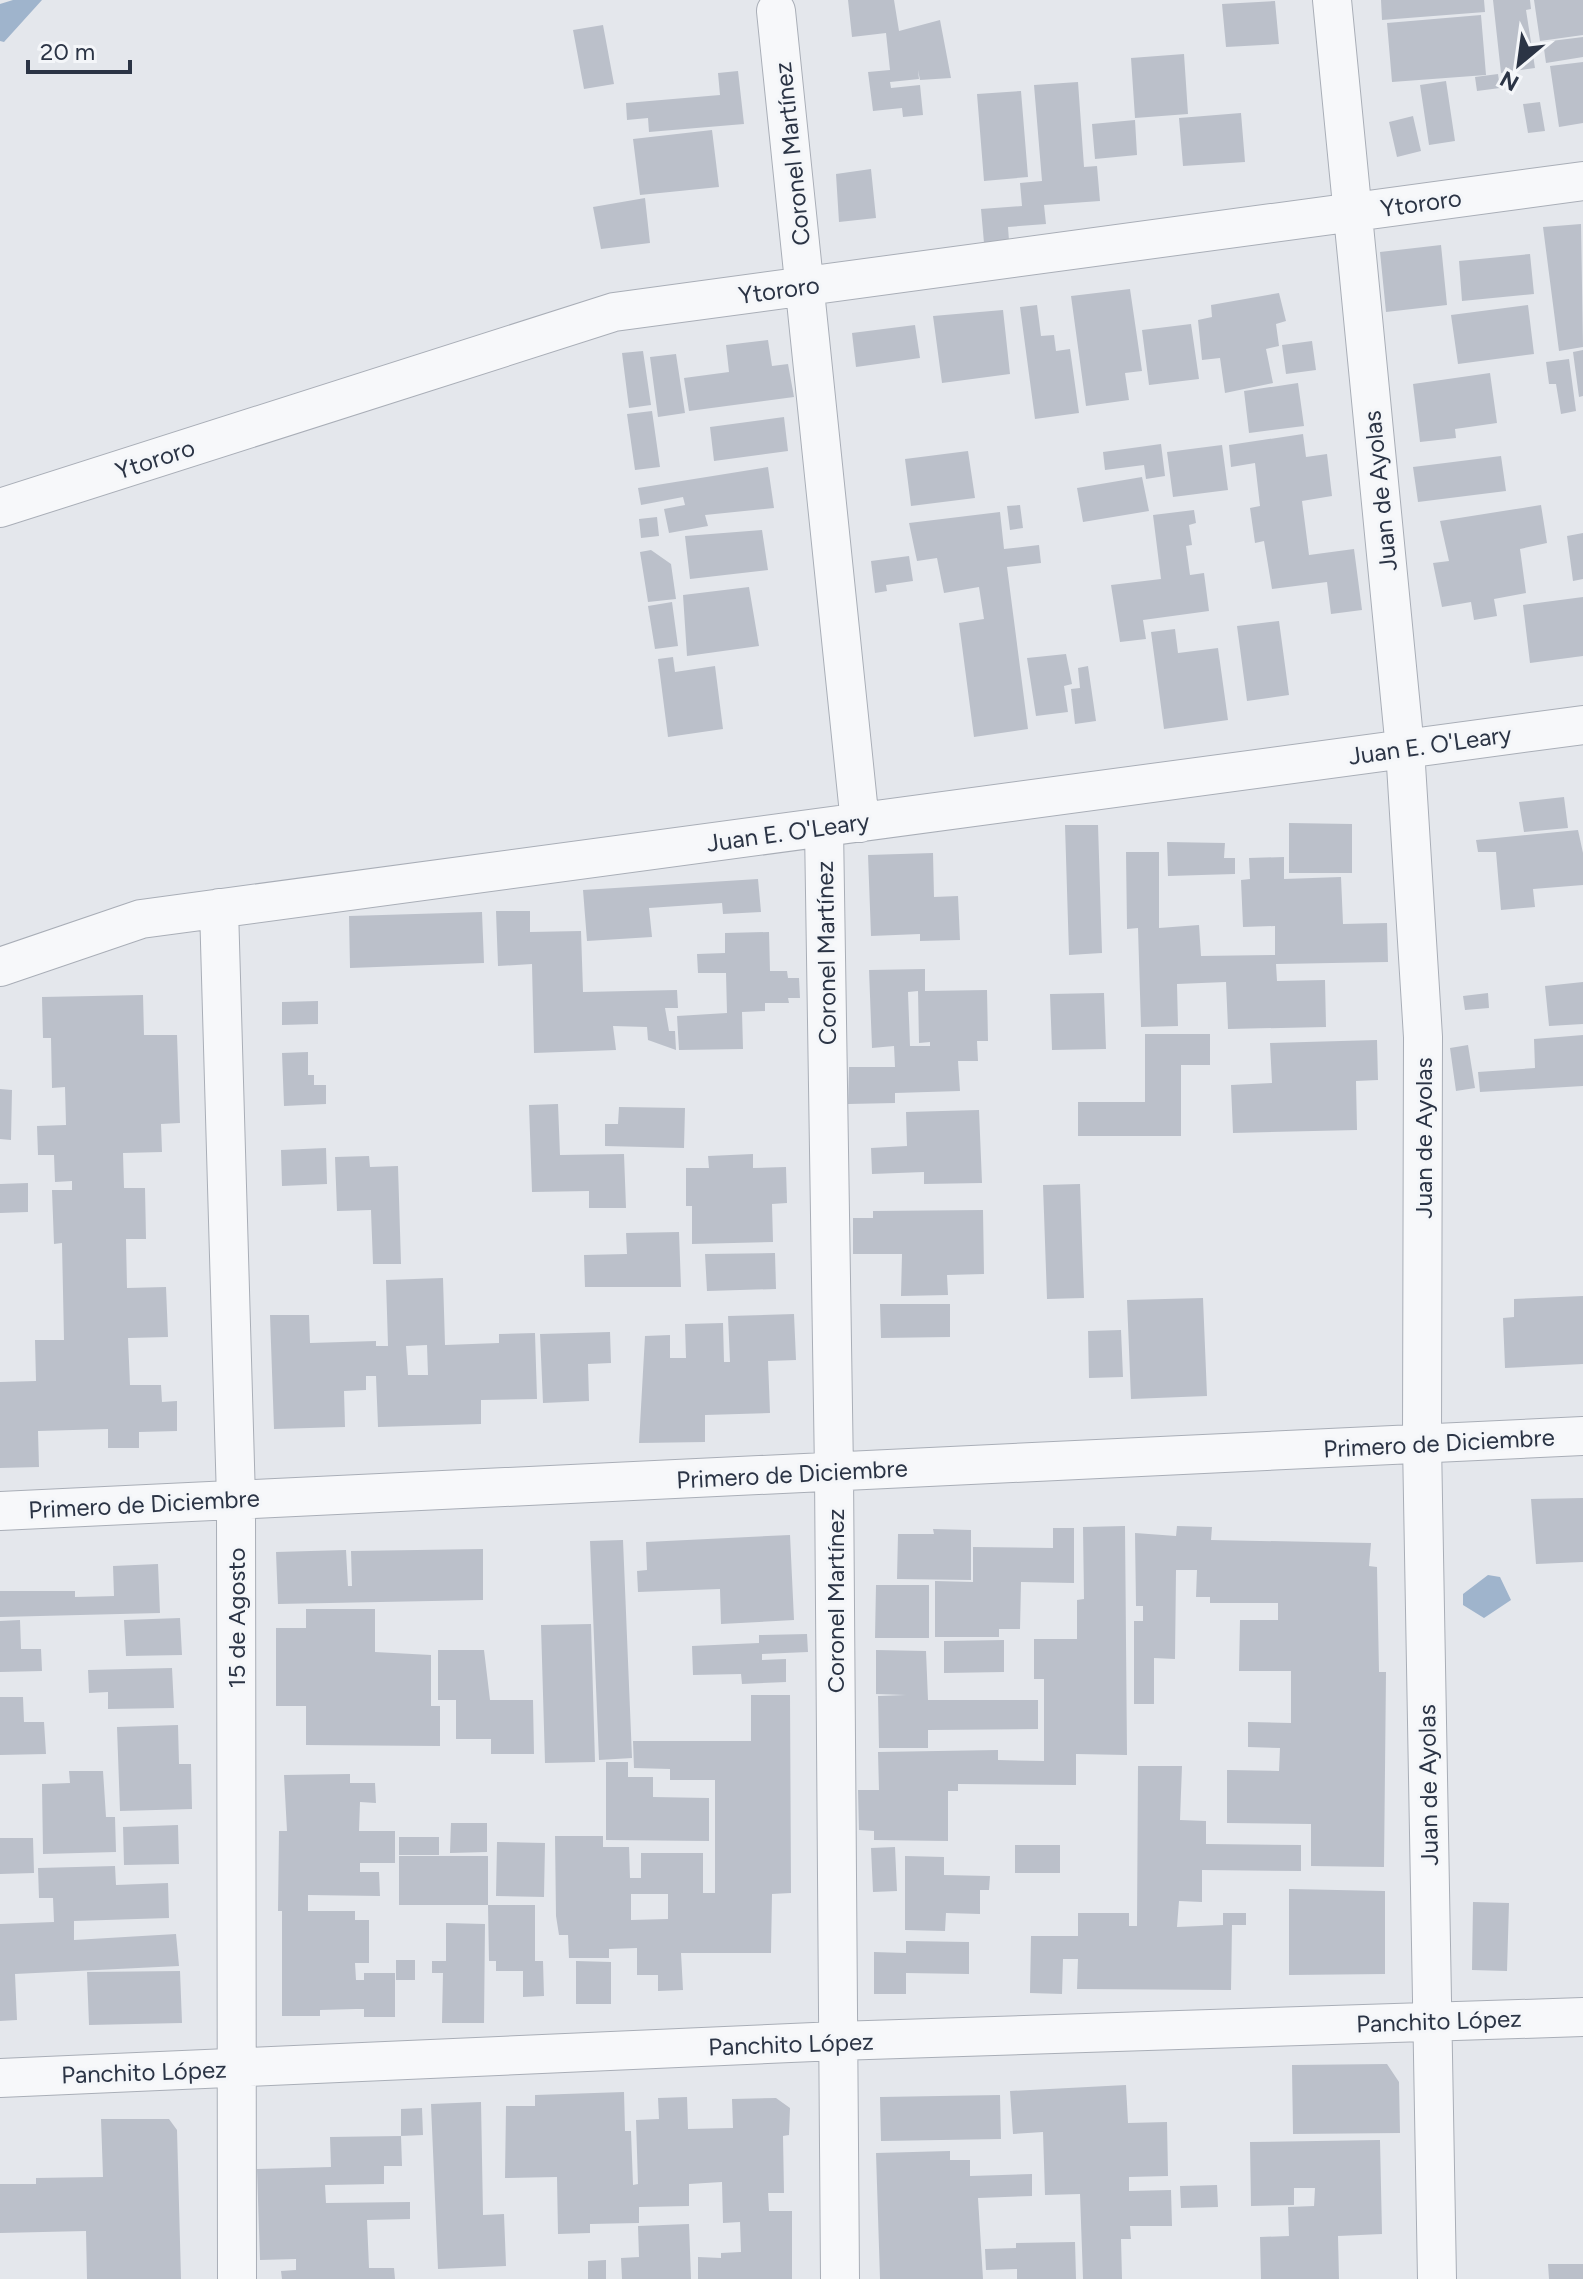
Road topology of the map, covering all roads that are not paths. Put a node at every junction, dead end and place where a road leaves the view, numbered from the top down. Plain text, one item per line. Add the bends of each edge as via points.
1 (1332, 0) edge
2 (776, 11) dead end
3 (1583, 181) edge
4 (1353, 213) junction
5 (805, 286) junction
6 (0, 508) edge
7 (1583, 725) edge
8 (1405, 749) junction
9 (842, 825) junction
10 (219, 908) junction
11 (0, 967) edge
12 (1583, 1436) edge
13 (1422, 1443) junction
14 (834, 1472) junction
15 (236, 1499) junction
16 (0, 1511) edge
17 (1583, 2017) edge
18 (1433, 2021) junction
19 (837, 2041) junction
20 (237, 2069) junction
21 (0, 2078) edge
22 (237, 2279) edge
23 (840, 2279) edge
24 (1437, 2279) edge

1 - 4 street, Juan de Ayolas
2 - 5 street, Coronel Martínez
3 - 4 street, Ytororo
4 - 5 street, Ytororo
4 - 8 street, Juan de Ayolas
5 - 6 street, Ytororo via 614,312
5 - 9 street, Coronel Martínez
7 - 8 street, Juan E. O'Leary
8 - 9 street, Juan E. O'Leary
8 - 13 street, Juan de Ayolas via 1423,1037
9 - 10 street, Juan E. O'Leary
9 - 14 street, Coronel Martínez
10 - 11 street, Juan E. O'Leary via 141,919
10 - 15 street, 15 de Agosto
12 - 13 street, Primero de Diciembre
13 - 14 street, Primero de Diciembre
13 - 18 street, Juan de Ayolas
14 - 15 street, Primero de Diciembre
14 - 19 street, Coronel Martínez
15 - 16 street, Primero de Diciembre
15 - 20 street, 15 de Agosto
17 - 18 street, Panchito López
18 - 19 street, Panchito López
18 - 24 street, Juan de Ayolas
19 - 20 street, Panchito López
19 - 23 street, Coronel Martínez
20 - 21 street, Panchito López
20 - 22 street, 15 de Agosto

